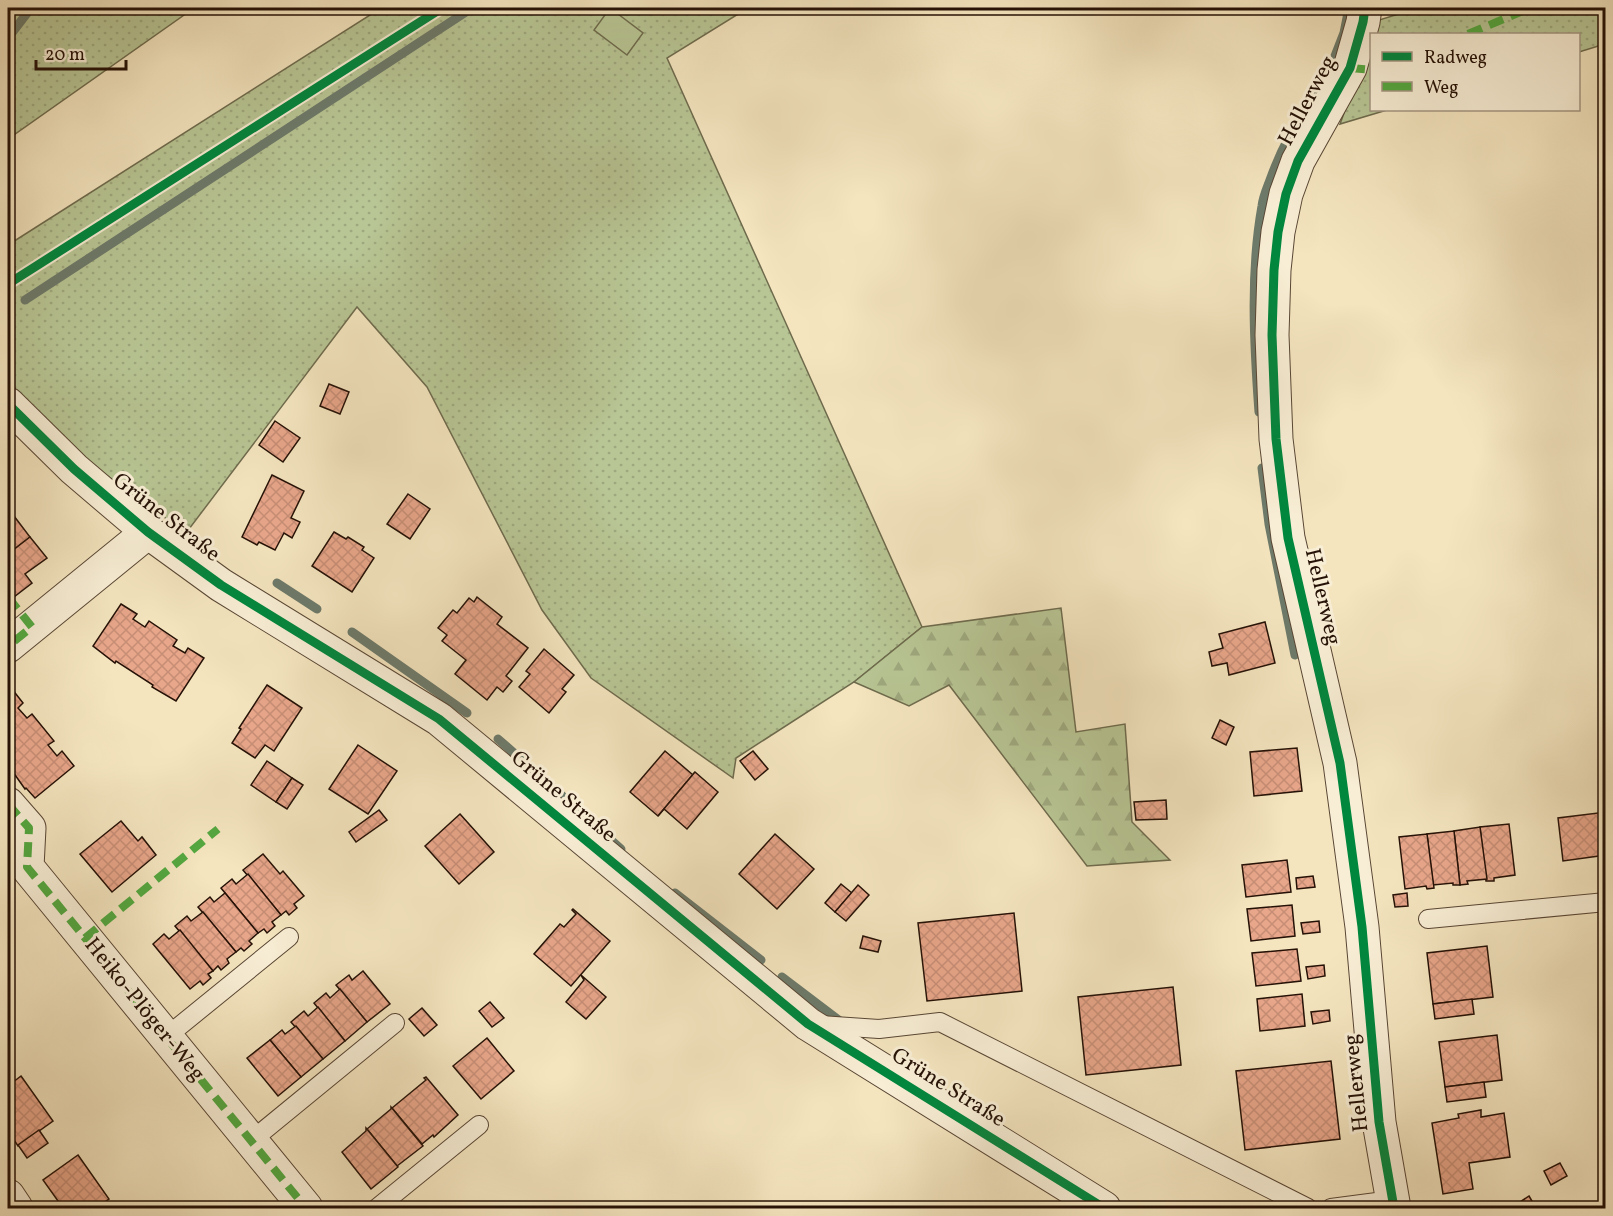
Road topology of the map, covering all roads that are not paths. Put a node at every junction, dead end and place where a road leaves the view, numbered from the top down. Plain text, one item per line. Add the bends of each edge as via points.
1 (1365, 8) edge
2 (8, 404) edge
3 (148, 532) junction
4 (8, 646) edge
5 (8, 804) edge
6 (1605, 902) edge
7 (1428, 919) dead end
8 (289, 937) dead end
9 (395, 1023) dead end
10 (808, 1024) junction
11 (166, 1037) junction
12 (479, 1125) dead end
13 (251, 1141) junction
14 (8, 1196) edge
15 (1393, 1204) edge
16 (16, 1209) edge
17 (306, 1209) edge
18 (377, 1209) edge
19 (1104, 1209) edge
20 (1308, 1209) edge
21 (1331, 1209) edge

1 - 15 street, Hellerweg via 1350,68 1298,161 1286,194 1274,270 1272,335 1276,439 1288,538 1340,763 1362,927 1380,1122
2 - 3 street, Grüne Straße via 74,469
3 - 4 street
3 - 10 street, Grüne Straße via 222,585 439,719
5 - 11 street, Heiko-Plöger-Weg via 29,828 27,867
6 - 7 lane
8 - 11 lane
9 - 13 lane
10 - 19 street, Grüne Straße
10 - 20 lane via 879,1029 940,1022
11 - 13 street, Heiko-Plöger-Weg
12 - 18 lane
13 - 17 street, Heiko-Plöger-Weg
14 - 16 street
15 - 21 lane

